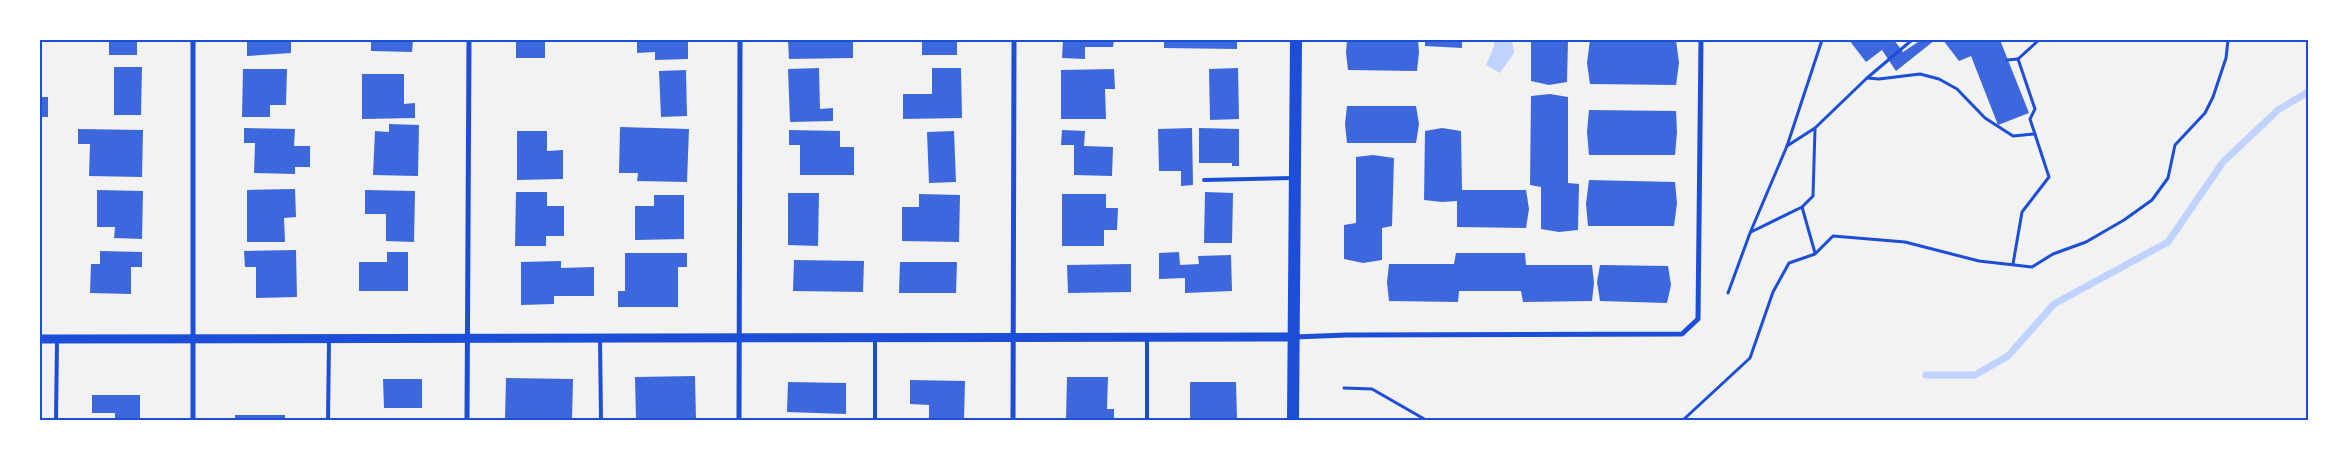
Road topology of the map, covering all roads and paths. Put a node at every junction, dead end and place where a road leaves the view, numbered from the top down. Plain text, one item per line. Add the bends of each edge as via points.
1 (193, 40) edge
2 (469, 40) edge
3 (740, 40) edge
4 (1014, 40) edge
5 (1296, 40) edge
6 (1701, 40) edge
7 (1822, 40) edge
8 (1912, 40) edge
9 (2039, 40) edge
10 (2228, 40) edge
11 (2018, 59) junction
12 (2008, 60) dead end
13 (1867, 78) junction
14 (1815, 128) junction
15 (2035, 134) junction
16 (1787, 146) junction
17 (1295, 177) junction
18 (1204, 180) dead end
19 (1802, 207) junction
20 (1750, 233) junction
21 (1815, 254) junction
22 (2014, 264) junction
23 (1728, 293) dead end
24 (1294, 337) junction
25 (600, 338) junction
26 (739, 338) junction
27 (875, 338) junction
28 (1013, 338) junction
29 (1147, 338) junction
30 (193, 339) junction
31 (329, 339) junction
32 (468, 339) junction
33 (40, 340) edge
34 (57, 340) junction
35 (1344, 388) dead end
36 (56, 420) edge
37 (193, 420) edge
38 (328, 420) edge
39 (467, 420) edge
40 (601, 420) edge
41 (739, 420) edge
42 (875, 420) edge
43 (1013, 420) edge
44 (1147, 420) edge
45 (1293, 420) edge
46 (1426, 420) edge
47 (1683, 420) edge

1 - 30 street
2 - 32 street
3 - 26 street
4 - 28 street
5 - 17 main road
6 - 24 street via 1698,319 1682,334
7 - 16 path
8 - 13 path
9 - 11 path
10 - 22 path via 2226,58 2213,97 2205,113 2175,144 2168,178 2152,200 2094,238 2053,254 2032,267
11 - 12 path
11 - 15 path via 2035,108 2030,119
13 - 14 path
13 - 15 path via 1920,74 1938,80 1957,89 1985,118 2013,136
14 - 16 path
14 - 19 path via 1814,196
15 - 22 path via 2049,177 2022,212
16 - 20 path
17 - 18 lane
17 - 24 main road
19 - 20 path
19 - 21 path
20 - 23 path
21 - 22 path via 1833,236 1905,242 1979,261
21 - 47 path via 1789,263 1773,292 1750,358
24 - 29 street
24 - 45 main road
25 - 26 street
25 - 32 street
25 - 40 lane
26 - 27 street
26 - 41 street
27 - 28 street
27 - 42 lane
28 - 29 street
28 - 43 street
29 - 44 lane
30 - 31 street
30 - 34 street
30 - 37 street
31 - 32 street
31 - 38 lane
32 - 39 street
33 - 34 street
34 - 36 lane
35 - 46 path via 1372,389

